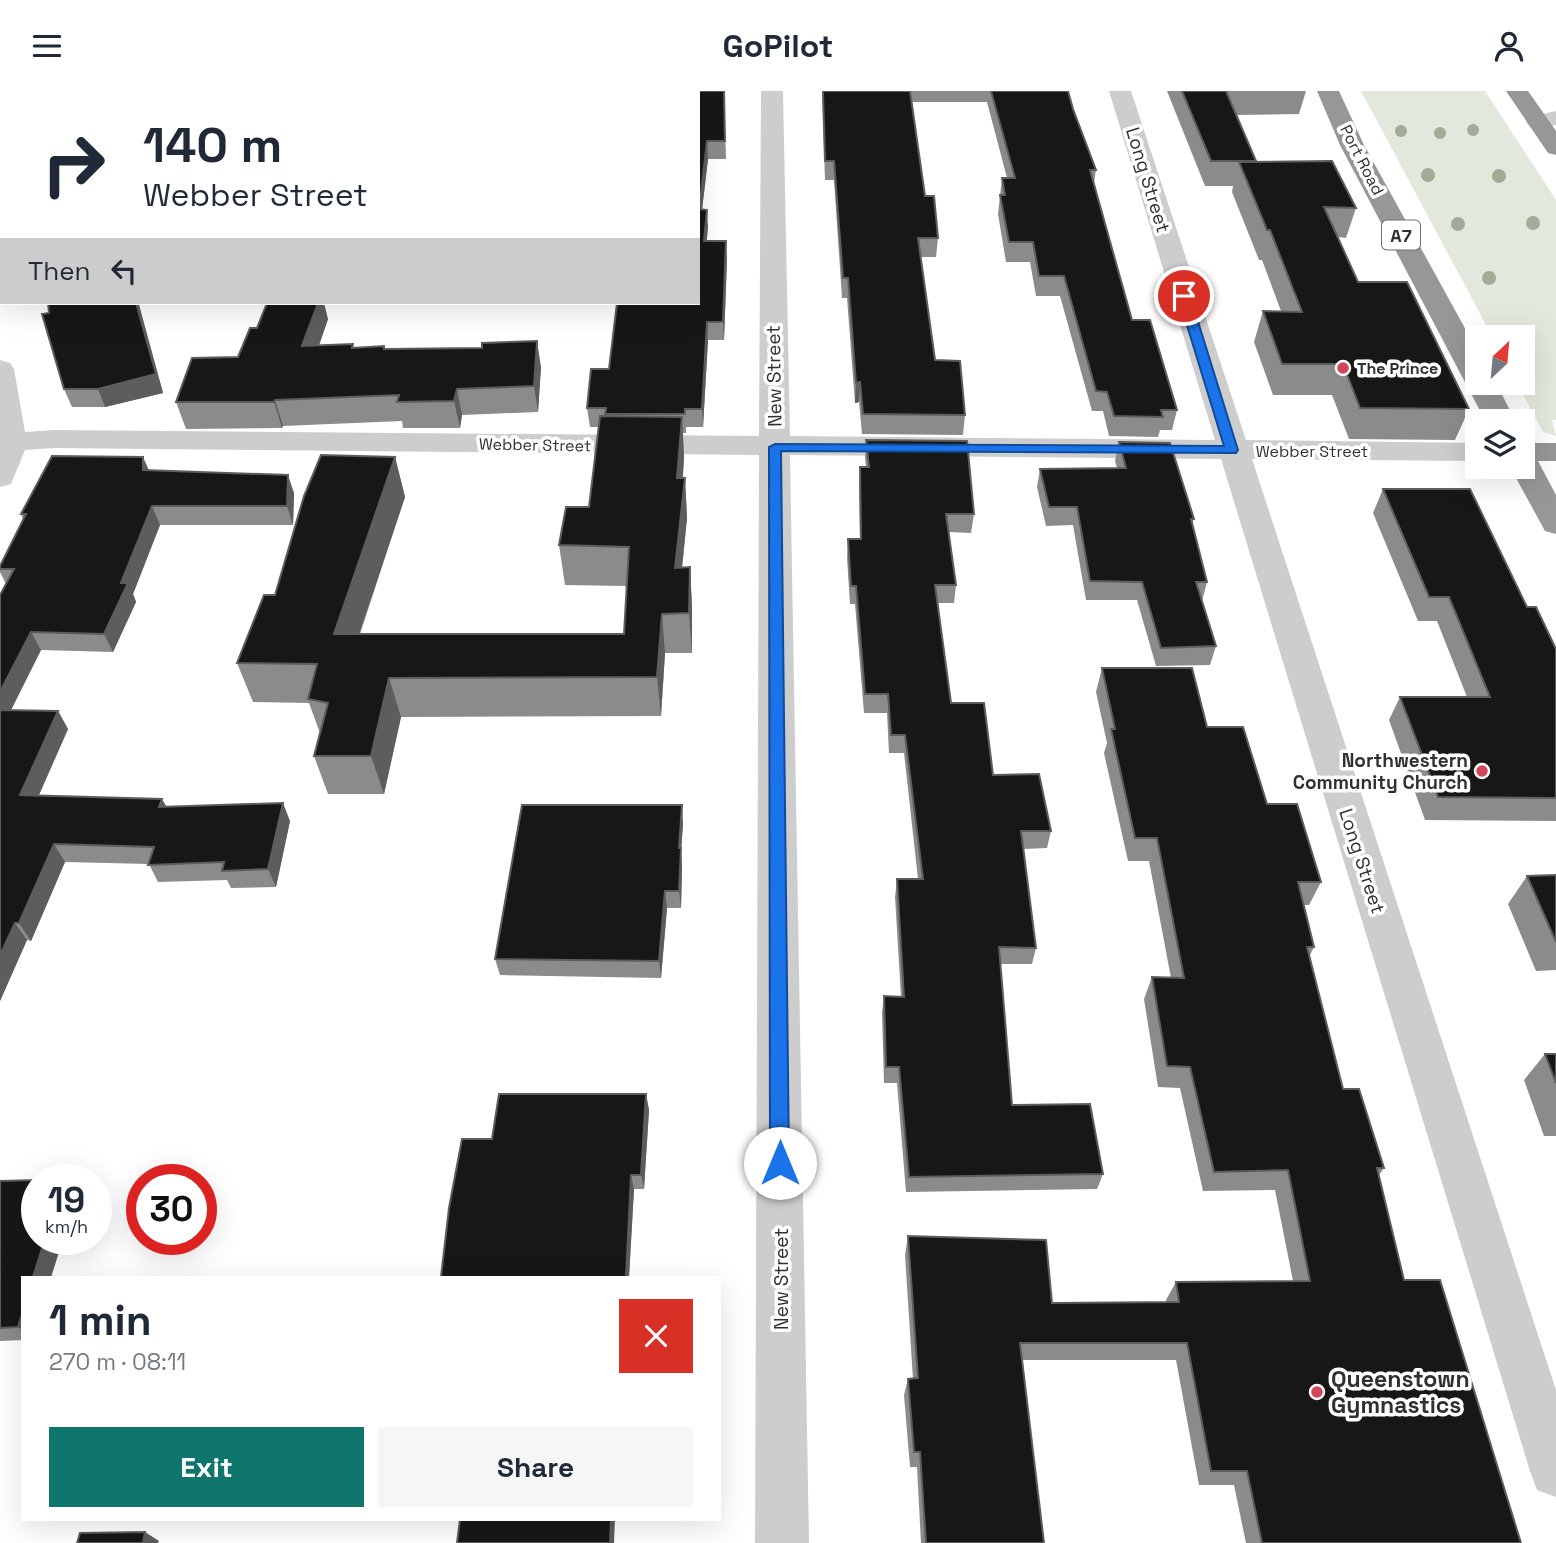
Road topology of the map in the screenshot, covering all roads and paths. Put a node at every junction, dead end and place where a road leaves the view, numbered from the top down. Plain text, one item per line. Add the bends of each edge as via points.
1 (772, 91) edge
2 (1120, 91) edge
3 (1328, 91) edge
4 (1517, 91) edge
5 (1547, 120) edge
6 (1556, 148) edge
7 (1465, 354) edge
8 (0, 369) edge
9 (13, 442) junction
10 (775, 447) junction
11 (1232, 450) junction
12 (1465, 452) edge
13 (1535, 452) edge
14 (1556, 452) edge
15 (0, 477) edge
16 (1532, 479) edge
17 (1556, 524) edge
18 (1556, 1471) edge
19 (782, 1543) edge

1 - 10 street, New Street
2 - 11 street, Long Street
3 - 7 highway, Port Road / A7 via 1352,145
4 - 5 highway
5 - 6 highway
8 - 9 street
9 - 10 street, Webber Street
9 - 15 street
10 - 11 street, Webber Street
10 - 19 street, New Street
11 - 12 street, Webber Street
11 - 18 street, Long Street
13 - 14 highway
16 - 17 highway

